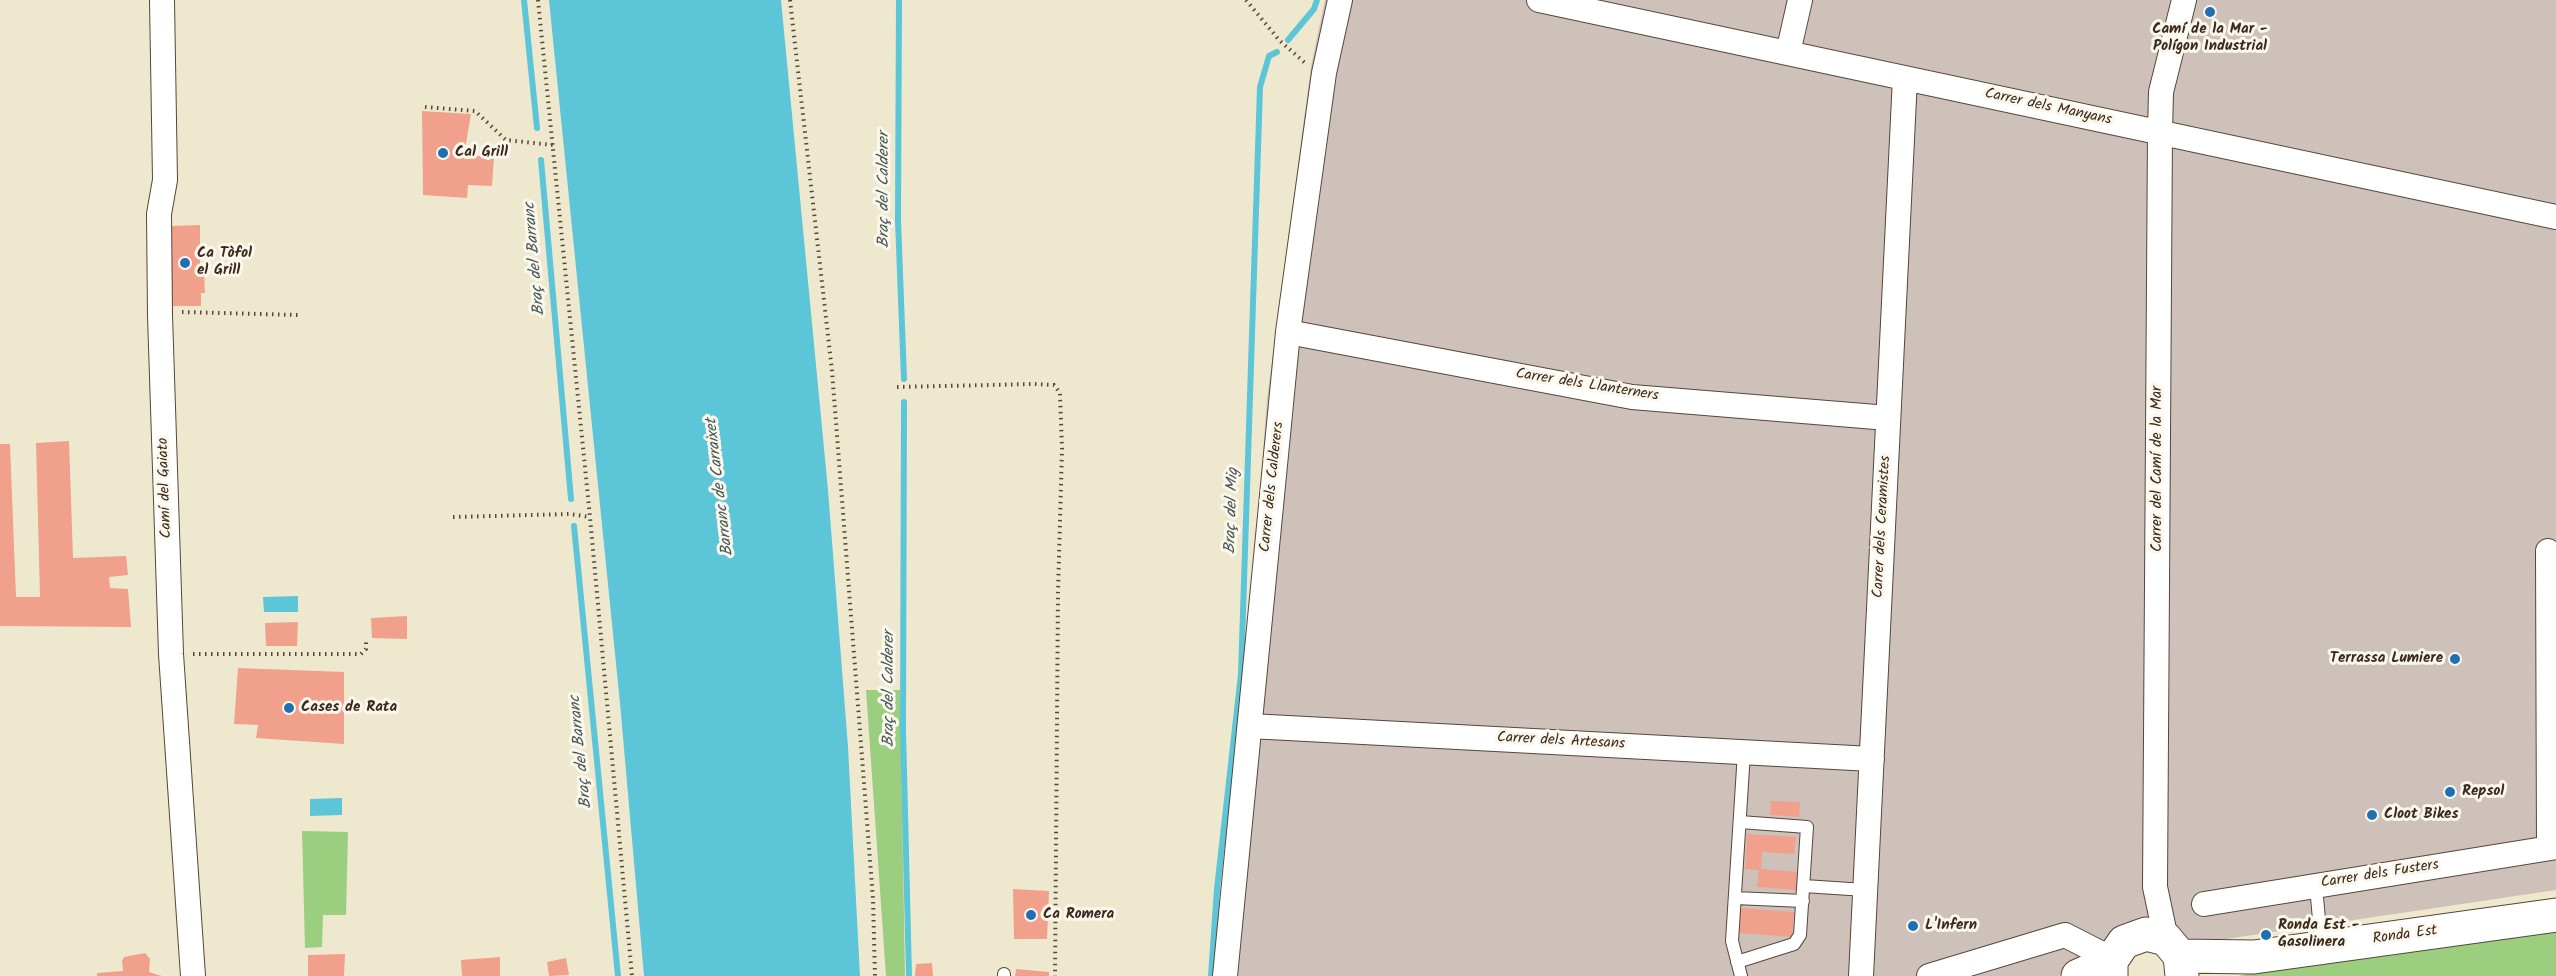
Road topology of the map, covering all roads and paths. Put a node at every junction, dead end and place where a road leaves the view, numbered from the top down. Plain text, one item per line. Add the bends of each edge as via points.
1 (162, 0) edge
2 (538, 0) edge
3 (790, 0) edge
4 (1246, 0) edge
5 (1340, 0) edge
6 (1539, 0) edge
7 (1800, 0) edge
8 (2184, 0) edge
9 (1788, 53) junction
10 (1324, 73) junction
11 (1905, 78) junction
12 (425, 107) dead end
13 (2160, 132) junction
14 (553, 145) junction
15 (2556, 217) edge
16 (160, 311) junction
17 (298, 315) dead end
18 (1288, 332) junction
19 (897, 387) dead end
20 (1888, 418) junction
21 (453, 517) dead end
22 (591, 517) junction
23 (2548, 551) dead end
24 (366, 642) dead end
25 (171, 654) junction
26 (1250, 726) junction
27 (1744, 752) junction
28 (1872, 759) junction
29 (1740, 822) junction
30 (2553, 847) edge
31 (1804, 886) junction
32 (2316, 886) junction
33 (1865, 890) junction
34 (1735, 898) junction
35 (1803, 901) junction
36 (2204, 904) dead end
37 (2556, 915) edge
38 (2326, 947) junction
39 (2176, 957) edge
40 (2254, 957) junction
41 (1737, 962) junction
42 (2112, 965) edge
43 (193, 976) edge
44 (632, 976) edge
45 (875, 976) edge
46 (1055, 976) edge
47 (1225, 976) edge
48 (1741, 976) edge
49 (1861, 976) edge
50 (1929, 976) edge
51 (2078, 976) edge
52 (2212, 976) edge

1 - 16 street, Camí del Gaiato via 165,180 159,214
2 - 14 path
3 - 45 path via 832,371 873,899
4 - 10 path via 1298,59
5 - 10 street, Carrer dels Calderers
6 - 9 street, Carrer dels Manyans
7 - 9 street
8 - 13 street, Carrer del Camí de la Mar via 2161,92
9 - 11 street, Carrer dels Manyans
10 - 18 street, Carrer dels Calderers
11 - 13 street, Carrer dels Manyans
11 - 20 street, Carrer dels Ceramistes
12 - 14 path via 475,111 506,140
13 - 15 street, Carrer dels Manyans
13 - 39 street, Carrer del Camí de la Mar via 2155,887
14 - 22 path
16 - 17 path
16 - 25 street, Camí del Gaiato
18 - 20 street, Carrer dels Llanterners via 1632,397
18 - 26 street, Carrer dels Calderers
19 - 46 path via 1054,385 1060,393
20 - 28 street, Carrer dels Ceramistes
21 - 22 path
22 - 44 path
23 - 30 street
24 - 25 path via 361,654
25 - 43 street, Camí del Gaiato
26 - 27 street, Carrer dels Artesans
26 - 47 street, Carrer dels Calderers
27 - 28 street, Carrer dels Artesans
27 - 29 lane
28 - 33 street, Carrer dels Ceramistes
29 - 31 lane via 1808,827
29 - 34 lane
30 - 32 street, Carrer dels Fusters
31 - 33 lane
31 - 35 lane
32 - 36 street, Carrer dels Fusters
32 - 38 lane via 2320,931
33 - 49 street, Carrer dels Ceramistes
34 - 35 lane
34 - 41 lane via 1732,941
35 - 41 lane via 1800,935 1794,944
37 - 38 main road, Ronda Est
38 - 40 main road, Ronda Est
39 - 40 main road, Ronda Est
39 - 42 main road, Ronda Est via 2146,934 2124,942
40 - 52 main road, Ronda Est via 2242,966
41 - 48 lane
42 - 50 street via 2065,936
42 - 51 main road, Ronda Est

